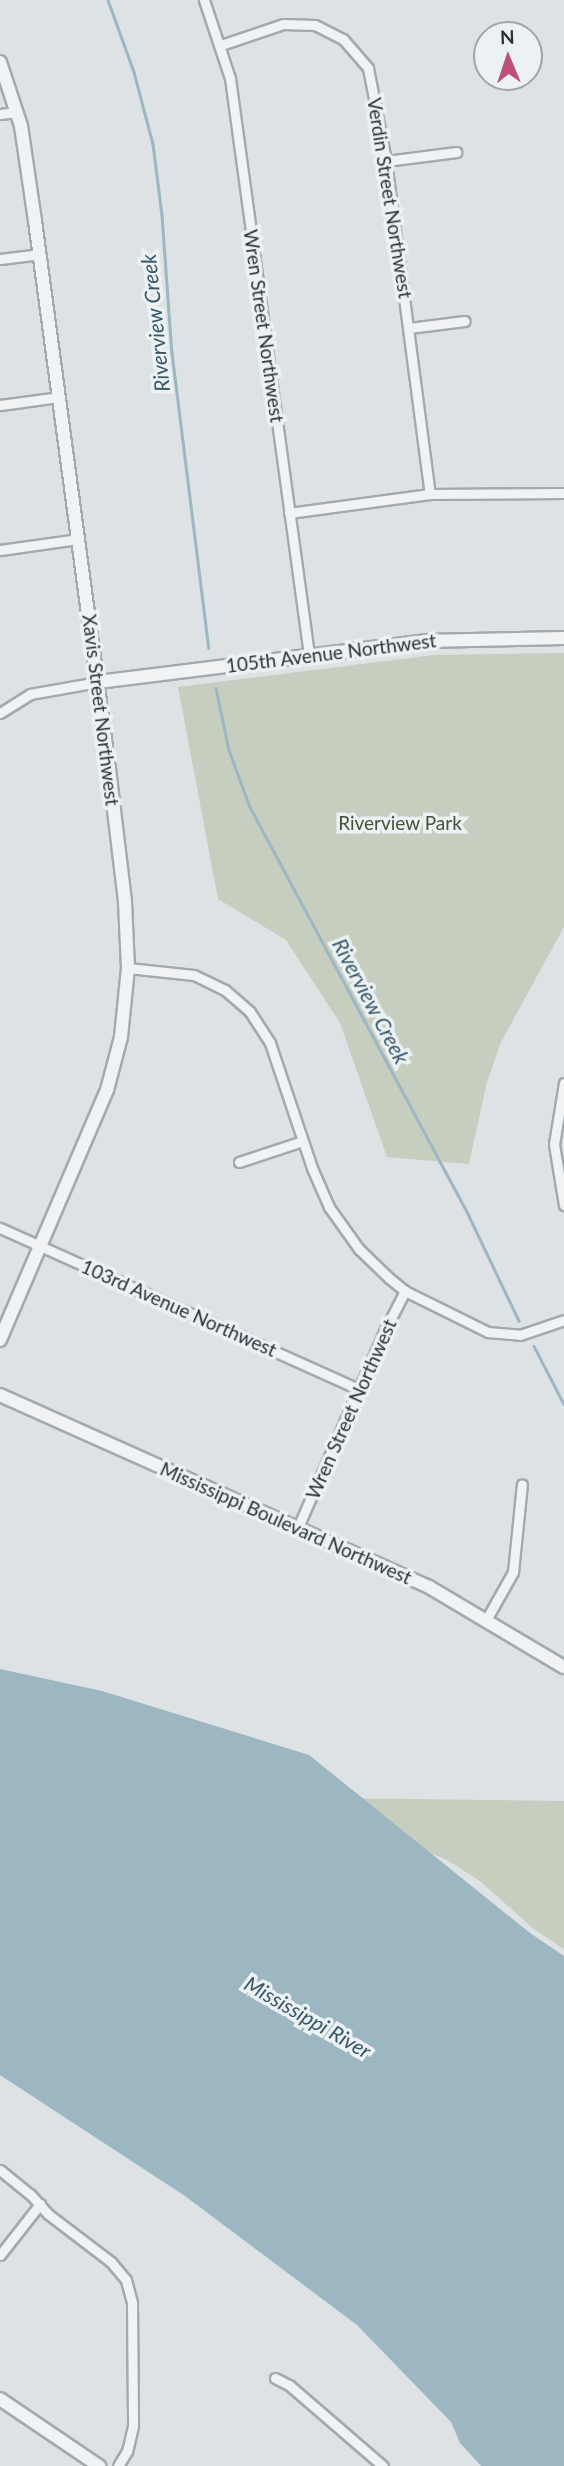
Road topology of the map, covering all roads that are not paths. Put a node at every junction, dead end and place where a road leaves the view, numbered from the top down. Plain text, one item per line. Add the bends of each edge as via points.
1 (204, 0) edge
2 (221, 45) junction
3 (0, 62) edge
4 (17, 112) junction
5 (0, 114) edge
6 (456, 152) dead end
7 (386, 161) junction
8 (39, 254) junction
9 (0, 259) edge
10 (465, 321) dead end
11 (409, 328) junction
12 (59, 397) junction
13 (0, 405) edge
14 (560, 493) edge
15 (430, 494) junction
16 (289, 513) junction
17 (78, 539) junction
18 (0, 550) edge
19 (564, 638) edge
20 (309, 655) junction
21 (98, 682) junction
22 (0, 713) edge
23 (128, 968) junction
24 (564, 1083) edge
25 (303, 1141) junction
26 (239, 1162) dead end
27 (564, 1205) edge
28 (0, 1228) edge
29 (41, 1247) junction
30 (405, 1292) junction
31 (564, 1320) edge
32 (0, 1340) edge
33 (359, 1389) junction
34 (0, 1395) edge
35 (522, 1484) dead end
36 (298, 1527) junction
37 (486, 1620) junction
38 (564, 1667) edge
39 (0, 2170) edge
40 (40, 2204) junction
41 (0, 2255) edge
42 (275, 2378) dead end
43 (2, 2403) edge
44 (99, 2466) edge
45 (118, 2466) edge
46 (383, 2466) edge

1 - 2 street, Wren Street Northwest
2 - 7 street, Verdin Street Northwest via 293,23 315,25 344,39 371,76
2 - 16 street, Wren Street Northwest
3 - 4 street, Xavis Street Northwest
4 - 5 street
4 - 8 street, Xavis Street Northwest
6 - 7 street
7 - 11 street, Verdin Street Northwest
8 - 9 street
8 - 12 street, Xavis Street Northwest
10 - 11 street
11 - 15 street, Verdin Street Northwest
12 - 13 street
12 - 17 street, Xavis Street Northwest
14 - 15 street
15 - 16 street
16 - 20 street, Wren Street Northwest
17 - 18 street
17 - 21 street, Xavis Street Northwest
19 - 20 street, 105th Avenue Northwest via 425,641
20 - 21 street, 105th Avenue Northwest
21 - 22 street via 30,694
21 - 23 street, Xavis Street Northwest via 125,902
23 - 25 street via 194,975 225,990 250,1012 270,1043
23 - 29 street, Xavis Street Northwest via 121,1037 110,1081
24 - 27 street via 554,1144
25 - 26 street
25 - 30 street via 321,1191 338,1221
28 - 29 street, 103rd Avenue Northwest
29 - 32 street, Xavis Street Northwest
29 - 33 street, 103rd Avenue Northwest
30 - 31 street via 497,1334 528,1334
30 - 33 street, Wren Street Northwest
33 - 36 street, Wren Street Northwest
34 - 36 street, Mississippi Boulevard Northwest
35 - 37 street via 513,1572
36 - 37 street, Mississippi Boulevard Northwest via 429,1587
37 - 38 street, Mississippi Boulevard Northwest
39 - 40 street
40 - 41 street
40 - 45 street via 127,2280 133,2426
42 - 46 street
43 - 44 street

